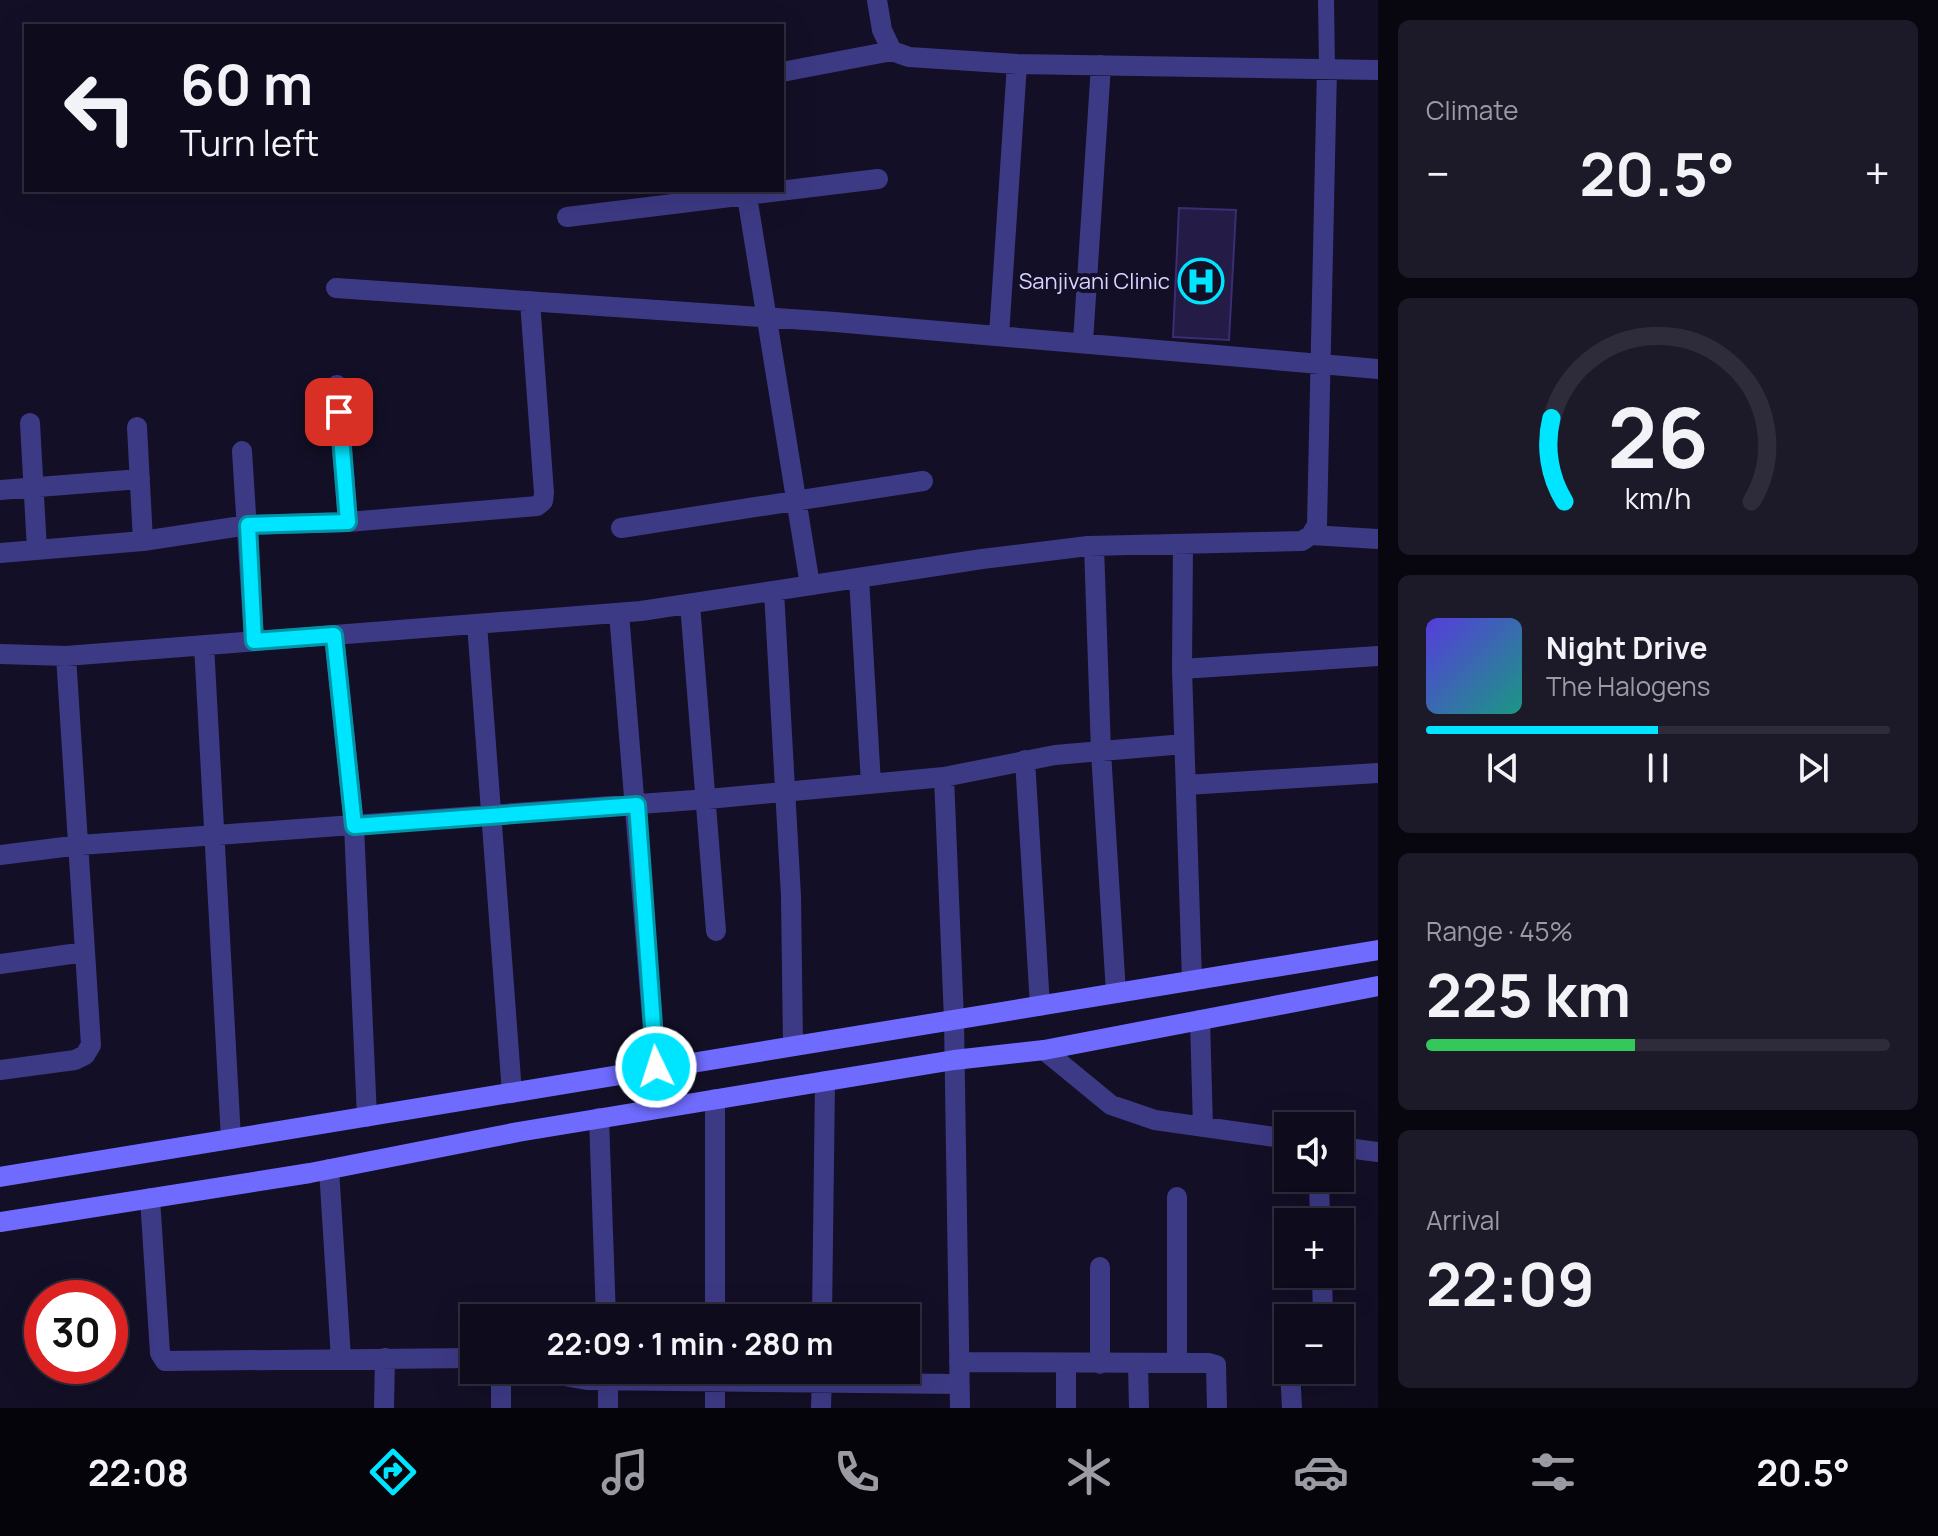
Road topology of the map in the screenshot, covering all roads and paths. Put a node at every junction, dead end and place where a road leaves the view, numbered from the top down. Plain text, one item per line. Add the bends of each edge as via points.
1 (877, 0) edge
2 (1326, 0) edge
3 (892, 51) junction
4 (1017, 64) junction
5 (1101, 65) junction
6 (1327, 68) junction
7 (1378, 70) edge
8 (784, 72) edge
9 (878, 179) dead end
10 (784, 189) edge
11 (747, 193) edge
12 (567, 217) dead end
13 (336, 288) dead end
14 (530, 301) junction
15 (765, 317) junction
16 (999, 335) junction
17 (1083, 342) junction
18 (1320, 364) junction
19 (1378, 369) edge
20 (337, 385) dead end
21 (30, 423) dead end
22 (137, 427) dead end
23 (242, 451) dead end
24 (140, 479) junction
25 (923, 481) dead end
26 (35, 487) junction
27 (0, 490) edge
28 (796, 503) junction
29 (348, 522) junction
30 (248, 525) junction
31 (621, 528) dead end
32 (1311, 535) junction
33 (1378, 539) edge
34 (143, 541) junction
35 (1183, 544) junction
36 (1094, 546) junction
37 (37, 550) junction
38 (0, 553) edge
39 (859, 578) junction
40 (810, 585) junction
41 (774, 591) junction
42 (690, 604) junction
43 (619, 613) junction
44 (477, 624) junction
45 (334, 635) junction
46 (254, 641) junction
47 (204, 645) junction
48 (0, 654) edge
49 (66, 656) junction
50 (1378, 656) edge
51 (1182, 669) junction
52 (1184, 744) junction
53 (1101, 752) junction
54 (1025, 760) junction
55 (1378, 773) edge
56 (944, 777) junction
57 (871, 784) junction
58 (1186, 785) junction
59 (784, 791) junction
60 (708, 799) junction
61 (637, 805) junction
62 (493, 816) junction
63 (354, 826) junction
64 (213, 836) junction
65 (80, 845) junction
66 (0, 855) edge
67 (716, 931) dead end
68 (1378, 950) edge
69 (85, 952) junction
70 (0, 964) edge
71 (1192, 981) junction
72 (1378, 986) edge
73 (1116, 993) junction
74 (1040, 1006) junction
75 (954, 1020) junction
76 (1200, 1020) junction
77 (793, 1045) junction
78 (1044, 1050) junction
79 (954, 1060) junction
80 (656, 1067) junction
81 (0, 1070) edge
82 (825, 1081) junction
83 (512, 1093) junction
84 (715, 1099) junction
85 (367, 1117) junction
86 (599, 1118) junction
87 (1203, 1127) junction
88 (1274, 1137) edge
89 (231, 1139) junction
90 (1354, 1149) edge
91 (1378, 1152) edge
92 (329, 1169) junction
93 (0, 1177) edge
94 (1177, 1197) dead end
95 (150, 1198) junction
96 (0, 1222) edge
97 (1100, 1267) dead end
98 (606, 1304) edge
99 (715, 1304) edge
100 (822, 1304) edge
101 (385, 1358) junction
102 (460, 1358) edge
103 (341, 1359) junction
104 (959, 1362) junction
105 (1177, 1363) junction
106 (1066, 1364) junction
107 (1100, 1364) junction
108 (1138, 1364) junction
109 (920, 1382) edge
110 (501, 1384) edge
111 (608, 1384) edge
112 (715, 1384) edge
113 (822, 1384) edge
114 (959, 1384) junction
115 (1291, 1384) edge
116 (384, 1408) edge
117 (501, 1408) edge
118 (608, 1408) edge
119 (715, 1408) edge
120 (821, 1408) edge
121 (960, 1408) edge
122 (1066, 1408) edge
123 (1139, 1408) edge
124 (1217, 1408) edge
125 (1292, 1408) edge

1 - 3 street
2 - 6 lane
3 - 4 street via 909,57
3 - 8 street
4 - 5 street
4 - 16 street
5 - 6 street
5 - 17 street
6 - 7 street
6 - 18 street
9 - 10 street
11 - 12 street
11 - 15 street
13 - 14 street
14 - 15 street
14 - 29 street via 543,501 537,506
15 - 16 street
15 - 28 street
16 - 17 street
17 - 18 street
18 - 19 street
18 - 32 street via 1317,525
20 - 29 street
21 - 26 street
22 - 24 street
23 - 30 street
24 - 26 street
24 - 34 street
25 - 28 street
26 - 27 street
26 - 37 street
28 - 31 street
28 - 40 street
29 - 30 street
30 - 34 street
30 - 46 street
32 - 33 street
32 - 35 street via 1302,541
34 - 37 street
35 - 36 street
35 - 51 street
36 - 39 street
36 - 53 street
37 - 38 street
39 - 40 street
39 - 57 street
40 - 41 street
41 - 42 street
41 - 59 street
42 - 43 street
42 - 60 street
43 - 44 street
43 - 61 street
44 - 45 street
44 - 62 street
45 - 46 street
45 - 63 street
46 - 47 street
47 - 49 street
47 - 64 street
48 - 49 street
49 - 65 street
50 - 51 street
51 - 52 street
52 - 53 street
52 - 58 street
53 - 54 street
53 - 73 street
54 - 56 street
54 - 74 street
55 - 58 street
56 - 57 street
56 - 75 street
57 - 59 street
58 - 71 street
59 - 60 street
59 - 77 street
60 - 61 street
60 - 67 street
61 - 62 street
61 - 80 street
62 - 63 street
62 - 83 street
63 - 64 street
63 - 85 street
64 - 65 street
64 - 89 street
65 - 66 street
65 - 69 street
68 - 71 main road
69 - 70 street
69 - 81 street via 91,1045 85,1055
71 - 73 main road
72 - 76 main road
73 - 74 main road
74 - 75 main road
75 - 77 main road
75 - 79 street
76 - 78 main road
76 - 87 street
77 - 80 main road
78 - 79 main road
78 - 87 street via 1111,1105 1155,1120
79 - 82 main road
79 - 104 street
80 - 83 main road
82 - 84 main road
82 - 100 street
83 - 85 main road
84 - 86 main road
84 - 99 street
85 - 89 main road
86 - 92 main road
86 - 98 street
87 - 88 street
89 - 93 main road
90 - 91 street
92 - 95 main road
92 - 103 street
94 - 105 street
95 - 96 main road
95 - 103 street via 160,1353 165,1361
97 - 107 street
101 - 102 street
101 - 103 street
101 - 116 street
104 - 106 street
104 - 114 street
105 - 108 street
105 - 124 street via 1216,1365
106 - 107 street
106 - 122 street
107 - 108 street
108 - 123 street
109 - 114 street
110 - 117 street
111 - 118 street
112 - 119 street
113 - 120 street
114 - 121 street
115 - 125 street

